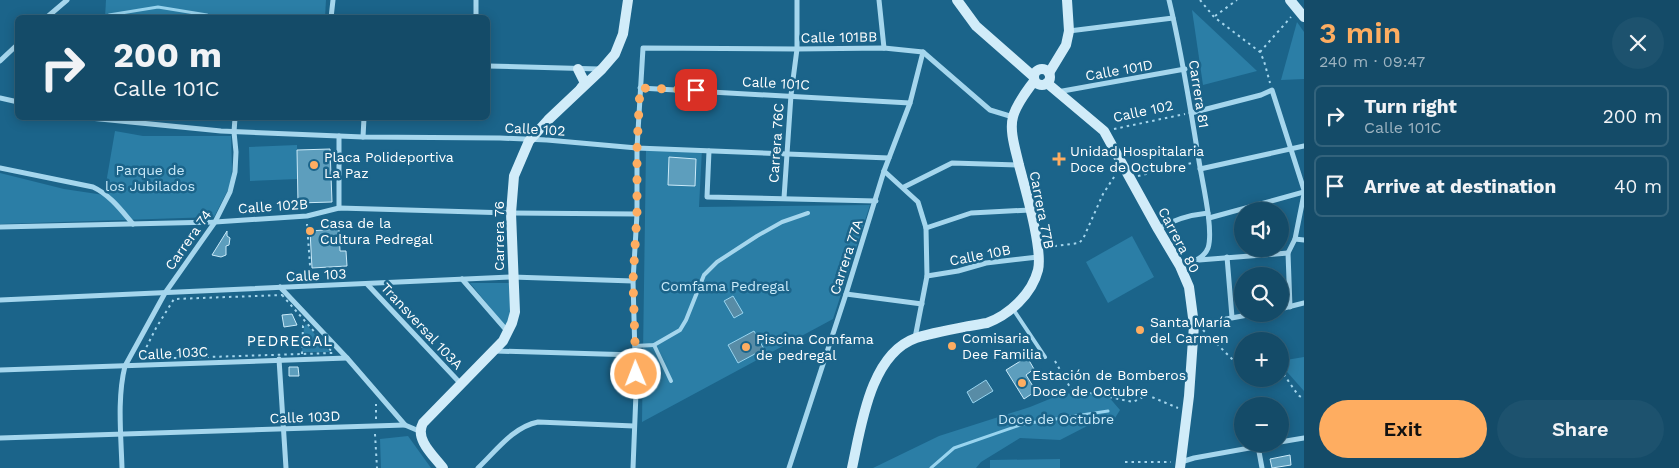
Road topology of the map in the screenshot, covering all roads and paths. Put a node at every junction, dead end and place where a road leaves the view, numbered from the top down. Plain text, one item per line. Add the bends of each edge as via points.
1 (67, 0) edge
2 (332, 0) edge
3 (476, 0) edge
4 (628, 0) edge
5 (797, 0) edge
6 (879, 0) edge
7 (957, 0) edge
8 (1169, 0) edge
9 (1200, 0) edge
10 (1237, 0) edge
11 (1290, 0) edge
12 (1065, 1) edge
13 (1301, 13) edge
14 (50, 15) edge
15 (331, 15) edge
16 (476, 15) edge
17 (1214, 17) junction
18 (1174, 18) junction
19 (1069, 31) junction
20 (15, 47) edge
21 (884, 48) junction
22 (797, 49) junction
23 (923, 52) junction
24 (1260, 52) junction
25 (0, 61) edge
26 (490, 66) edge
27 (578, 68) junction
28 (602, 69) junction
29 (1185, 69) junction
30 (1044, 80) junction
31 (581, 88) junction
32 (640, 88) junction
33 (1272, 90) junction
34 (791, 95) junction
35 (0, 98) edge
36 (15, 101) edge
37 (910, 103) junction
38 (1191, 113) junction
39 (1013, 117) junction
40 (112, 120) edge
41 (235, 120) edge
42 (364, 120) edge
43 (1104, 131) junction
44 (234, 132) junction
45 (339, 136) junction
46 (363, 137) junction
47 (529, 141) junction
48 (1304, 146) edge
49 (637, 148) junction
50 (1292, 149) junction
51 (709, 151) junction
52 (787, 154) junction
53 (889, 158) junction
54 (1199, 162) junction
55 (1019, 164) junction
56 (1123, 164) junction
57 (0, 168) edge
58 (1200, 169) junction
59 (884, 170) junction
60 (1131, 177) junction
61 (904, 188) junction
62 (1304, 192) edge
63 (784, 198) junction
64 (876, 201) junction
65 (339, 208) junction
66 (1030, 210) junction
67 (511, 213) junction
68 (808, 213) dead end
69 (637, 214) junction
70 (307, 216) junction
71 (1208, 216) junction
72 (215, 222) junction
73 (133, 224) junction
74 (0, 227) edge
75 (926, 228) junction
76 (1158, 229) junction
77 (1294, 239) junction
78 (1304, 240) edge
79 (1289, 250) edge
80 (1038, 253) junction
81 (1234, 256) edge
82 (1227, 257) junction
83 (1288, 257) edge
84 (1199, 260) junction
85 (1180, 266) junction
86 (927, 276) junction
87 (512, 277) junction
88 (462, 279) junction
89 (633, 281) junction
90 (367, 284) junction
91 (311, 286) junction
92 (280, 288) junction
93 (165, 293) junction
94 (846, 294) junction
95 (0, 300) edge
96 (1304, 303) edge
97 (922, 304) junction
98 (1290, 307) joint
99 (1013, 309) junction
100 (1232, 318) joint
101 (307, 323) junction
102 (1198, 328) junction
103 (508, 332) junction
104 (915, 339) junction
105 (654, 345) junction
106 (636, 346) junction
107 (495, 351) junction
108 (636, 355) junction
109 (301, 356) junction
110 (1045, 357) dead end
111 (347, 358) junction
112 (279, 359) junction
113 (1055, 361) dead end
114 (1234, 361) edge
115 (125, 366) junction
116 (0, 370) edge
117 (671, 381) dead end
118 (1289, 382) edge
119 (461, 385) junction
120 (1304, 399) edge
121 (1179, 409) dead end
122 (405, 425) junction
123 (634, 426) junction
124 (284, 429) junction
125 (419, 431) junction
126 (121, 434) junction
127 (0, 438) edge
128 (1304, 438) edge
129 (1289, 440) edge
130 (1234, 450) edge
131 (1259, 452) edge
132 (1125, 462) dead end
133 (1181, 465) edge
134 (122, 468) edge
135 (286, 468) edge
136 (443, 468) edge
137 (478, 468) edge
138 (633, 468) edge
139 (789, 468) edge
140 (852, 468) edge
141 (1262, 468) edge

1 - 14 street
2 - 15 street
3 - 16 street
4 - 28 street, Carrera 76 via 620,42
5 - 22 street, Carrera 76C
6 - 21 street
7 - 30 street via 976,26 1021,65
8 - 18 street, Carrera 81
9 - 17 path
10 - 17 path
11 - 13 street
12 - 19 street
13 - 24 path
17 - 24 path
18 - 19 street
18 - 29 street, Carrera 81
19 - 30 street via 1066,44
20 - 25 street
21 - 22 street, Calle 101BB
21 - 23 street, Calle 101BB
22 - 32 street, Calle 101BB via 643,48
22 - 34 street, Carrera 76C
23 - 37 street, Carrera 77A
23 - 39 street via 990,110
24 - 33 path
26 - 27 street
27 - 28 street
27 - 31 street via 585,83
28 - 31 street, Carrera 76
29 - 30 street, Calle 101D
29 - 38 street, Carrera 81
30 - 39 street, Carrera 77B via 1022,99
30 - 43 street, Carrera 80
31 - 47 street, Carrera 76
32 - 34 street, Calle 101C
32 - 49 street
33 - 38 street, Calle 102
33 - 50 street
34 - 37 street, Calle 101C
34 - 52 street, Carrera 76C
35 - 36 street
37 - 53 street, Carrera 77A
38 - 43 path, Calle 102
38 - 54 street, Carrera 81
39 - 55 street, Carrera 77B via 1013,142
40 - 44 street, Calle 102
41 - 44 street, Carrera 74
42 - 46 street
43 - 56 street, Carrera 80
44 - 45 street, Calle 102
44 - 72 street, Carrera 74 via 235,172 230,192
45 - 46 street, Calle 102
45 - 65 street
46 - 47 street, Calle 102
47 - 49 street, Calle 102
47 - 67 street, Carrera 76 via 514,176
48 - 50 street
49 - 51 street, Calle 102
49 - 69 street
50 - 58 street
50 - 62 street
51 - 52 street, Calle 102
51 - 63 street via 707,197
52 - 53 street, Calle 102
52 - 63 street, Carrera 76C
53 - 59 street, Carrera 77A
54 - 58 street, Carrera 81
54 - 60 path
55 - 61 street via 952,163
55 - 66 street, Carrera 77B
56 - 60 street, Carrera 80
56 - 80 path via 1103,194 1083,239 1079,243
57 - 73 street via 93,187 102,191
58 - 71 street, Carrera 81
59 - 61 street
59 - 64 street, Carrera 77A
60 - 76 street, Carrera 80
61 - 75 street via 918,202
62 - 71 street
62 - 77 street
63 - 64 street
64 - 94 street, Carrera 77A
65 - 67 street, Calle 102B
65 - 70 street, Calle 102B
66 - 75 street via 971,213
66 - 80 street, Carrera 77B
67 - 69 street, Calle 102B
67 - 87 street, Carrera 76
68 - 105 lane via 782,222 717,262 704,275 680,330
69 - 89 street
70 - 72 street, Calle 102B
70 - 91 path
71 - 76 street via 1194,214
71 - 84 street, Carrera 81 via 1209,246
72 - 73 street, Calle 102B
72 - 93 street, Carrera 74
73 - 74 street, Calle 102B
75 - 86 street
76 - 85 street, Carrera 80
77 - 78 street
77 - 79 street
80 - 86 street, Calle 10B
80 - 99 street, Carrera 77B via 1038,269 1031,286
81 - 82 street
82 - 84 street
82 - 100 street
83 - 98 street
84 - 85 street
85 - 102 street, Carrera 80 via 1189,287
86 - 97 street
87 - 88 street, Calle 103
87 - 89 street, Calle 103
87 - 103 street, Carrera 76 via 515,312
88 - 90 street, Calle 103
88 - 103 street
89 - 106 street
90 - 91 street, Calle 103
90 - 119 street, Transversal 103A
91 - 92 street, Calle 103
92 - 93 street, Calle 103
92 - 111 street
93 - 95 street, Calle 103
93 - 115 street, Carrera 74
94 - 97 street
94 - 139 street, Carrera 77A
96 - 98 street
97 - 104 street
99 - 104 street, Carrera 77B via 988,323
99 - 110 lane
100 - 102 street
101 - 109 path via 303,326
101 - 109 path via 333,353
101 - 109 path via 282,295 174,299 142,356 145,359
102 - 114 path
102 - 133 street, Carrera 80
103 - 107 street, Carrera 76
104 - 140 street, Carrera 77B via 883,364 870,393
105 - 106 lane
105 - 117 lane
106 - 108 street
107 - 108 street
107 - 119 street, Carrera 76
108 - 123 street
109 - 111 street, Calle 103C
109 - 112 street, Calle 103C
111 - 122 street
112 - 115 street, Calle 103C
112 - 124 street
113 - 121 path via 1071,389 1133,402 1147,395
115 - 116 street, Calle 103C
115 - 126 street
118 - 120 path
119 - 125 street, Carrera 76
122 - 124 street, Calle 103D
122 - 125 street
123 - 137 street via 528,424
123 - 138 street
124 - 126 street, Calle 103D
124 - 135 street
125 - 136 street via 422,441
126 - 127 street
126 - 134 street
128 - 129 street
130 - 133 street via 1194,458
131 - 141 street
132 - 133 path

